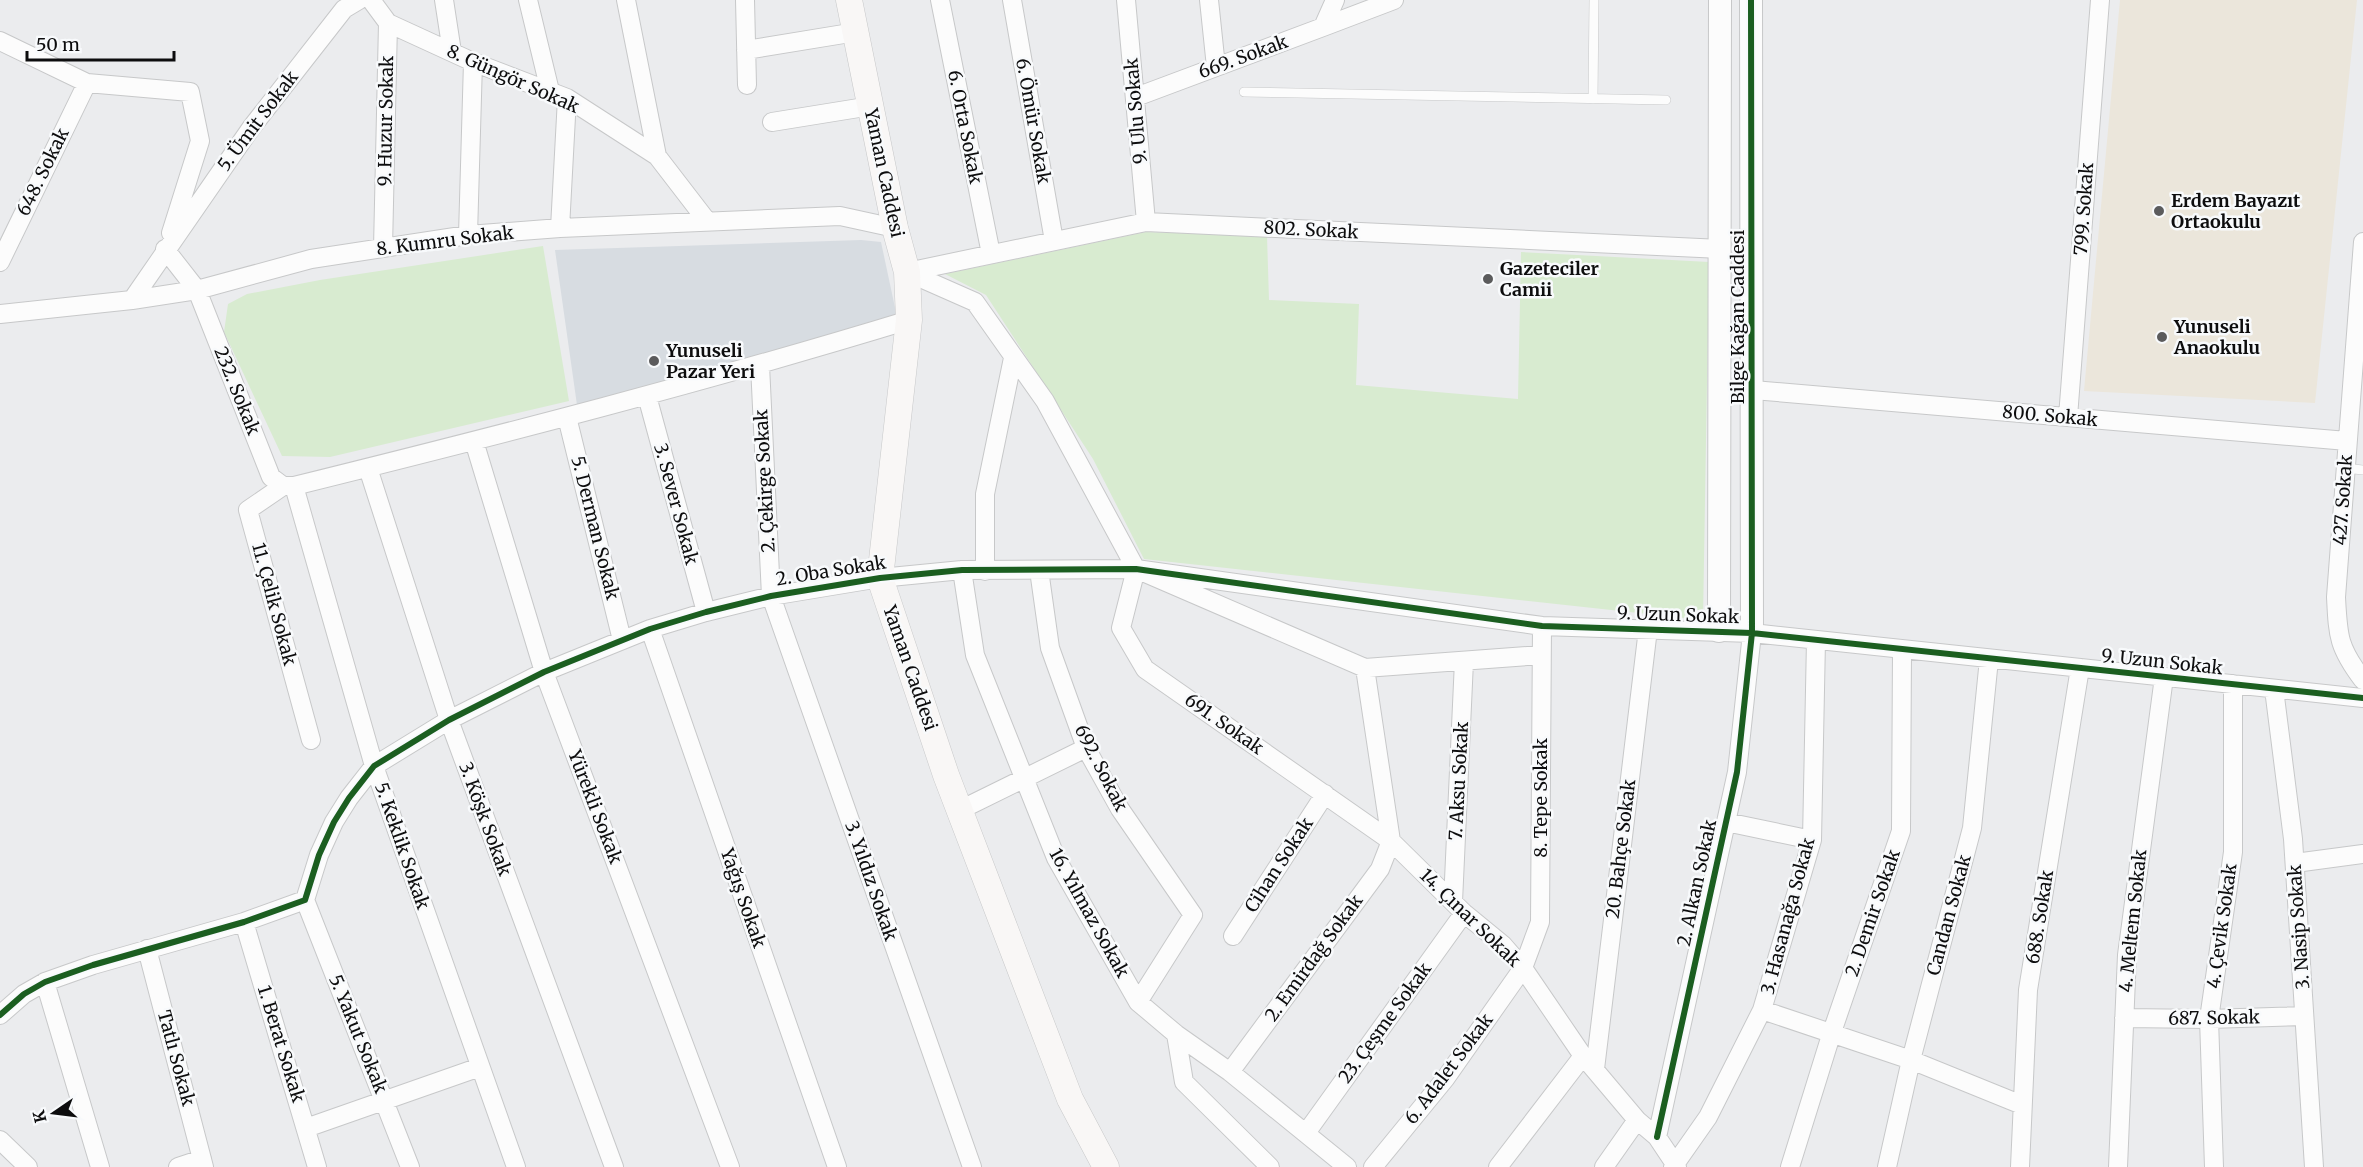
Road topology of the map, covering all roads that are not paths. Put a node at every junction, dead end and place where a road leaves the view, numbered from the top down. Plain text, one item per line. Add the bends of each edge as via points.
1 (359, 0) edge
2 (372, 0) edge
3 (444, 0) edge
4 (528, 0) edge
5 (626, 0) edge
6 (745, 0) edge
7 (849, 0) edge
8 (940, 0) edge
9 (1012, 0) edge
10 (1126, 0) edge
11 (1209, 0) edge
12 (1335, 0) edge
13 (1394, 0) edge
14 (1594, 0) edge
15 (1720, 0) edge
16 (1751, 0) edge
17 (2100, 0) edge
18 (388, 23) junction
19 (1323, 27) junction
20 (856, 32) junction
21 (0, 41) edge
22 (746, 50) junction
23 (452, 52) junction
24 (473, 62) junction
25 (1216, 67) junction
26 (87, 83) junction
27 (747, 85) dead end
28 (1244, 93) dead end
29 (559, 95) junction
30 (1136, 97) junction
31 (1593, 99) junction
32 (1666, 100) dead end
33 (870, 106) junction
34 (772, 122) dead end
35 (657, 156) junction
36 (707, 221) junction
37 (1146, 222) junction
38 (560, 228) junction
39 (895, 228) junction
40 (468, 235) junction
41 (1054, 242) junction
42 (2363, 243) edge
43 (383, 248) junction
44 (165, 249) junction
45 (1721, 249) junction
46 (991, 254) junction
47 (0, 262) edge
48 (907, 272) junction
49 (197, 290) junction
50 (132, 300) junction
51 (0, 314) edge
52 (909, 320) junction
53 (1013, 358) junction
54 (760, 365) junction
55 (1753, 390) junction
56 (647, 396) junction
57 (567, 417) junction
58 (2068, 417) junction
59 (474, 441) junction
60 (2347, 441) junction
61 (368, 468) junction
62 (2354, 469) edge
63 (289, 486) junction
64 (1136, 569) junction
65 (962, 570) junction
66 (985, 570) junction
67 (1039, 570) junction
68 (880, 578) junction
69 (771, 596) junction
70 (706, 612) junction
71 (1542, 626) junction
72 (650, 629) junction
73 (1647, 629) junction
74 (1719, 631) junction
75 (1752, 633) junction
76 (622, 640) junction
77 (1816, 640) junction
78 (1902, 650) junction
79 (1541, 655) junction
80 (1989, 658) junction
81 (1464, 661) junction
82 (1365, 668) junction
83 (2080, 668) junction
84 (544, 672) junction
85 (2164, 677) junction
86 (2363, 680) edge
87 (2233, 684) junction
88 (2274, 689) junction
89 (2363, 698) edge
90 (449, 720) junction
91 (311, 740) dead end
92 (1086, 748) junction
93 (374, 766) junction
94 (1024, 777) junction
95 (1324, 794) junction
96 (960, 810) junction
97 (1726, 822) junction
98 (1812, 840) junction
99 (1391, 841) junction
100 (2363, 854) edge
101 (2295, 863) junction
102 (305, 900) junction
103 (1459, 908) junction
104 (244, 922) junction
105 (1233, 936) dead end
106 (147, 949) junction
107 (1523, 968) junction
108 (45, 982) junction
109 (1138, 1002) junction
110 (1762, 1010) junction
111 (0, 1016) edge
112 (2304, 1016) junction
113 (2124, 1018) junction
114 (2209, 1019) junction
115 (1832, 1032) junction
116 (1176, 1034) junction
117 (1911, 1060) junction
118 (1589, 1063) junction
119 (480, 1067) junction
120 (1230, 1072) junction
121 (385, 1101) junction
122 (2022, 1105) junction
123 (1637, 1120) junction
124 (306, 1128) junction
125 (1305, 1133) junction
126 (1657, 1137) junction
127 (0, 1140) edge
128 (203, 1163) edge
129 (1675, 1166) edge
130 (28, 1167) edge
131 (100, 1167) edge
132 (178, 1167) edge
133 (317, 1167) edge
134 (410, 1167) edge
135 (516, 1167) edge
136 (614, 1167) edge
137 (730, 1167) edge
138 (837, 1167) edge
139 (972, 1167) edge
140 (1106, 1167) edge
141 (1270, 1167) edge
142 (1347, 1167) edge
143 (1373, 1167) edge
144 (1498, 1167) edge
145 (1604, 1167) edge
146 (1790, 1167) edge
147 (1887, 1167) edge
148 (2020, 1167) edge
149 (2118, 1167) edge
150 (2214, 1167) edge
151 (2314, 1167) edge

1 - 44 street, 5. Ümit Sokak via 344,9 251,128
2 - 18 street
3 - 23 street
4 - 29 street
5 - 35 street
6 - 22 street
7 - 20 main road, Yaman Caddesi
8 - 46 street, 6. Orta Sokak
9 - 41 street, 6. Ömür Sokak
10 - 30 street, 9. Ulu Sokak
11 - 25 street
12 - 19 street
13 - 19 street, 669. Sokak
14 - 31 lane
15 - 45 street, Bilge Kağan Caddesi
16 - 55 street, Bilge Kağan Caddesi
17 - 58 street, 799. Sokak
18 - 23 street, 8. Güngör Sokak
18 - 43 street, 9. Huzur Sokak
19 - 25 street, 669. Sokak
20 - 22 street
20 - 33 main road, Yaman Caddesi
21 - 26 street
22 - 27 street
23 - 24 street, 8. Güngör Sokak
24 - 29 street, 8. Güngör Sokak
24 - 40 street
25 - 30 street, 669. Sokak
26 - 44 street via 190,92 200,141
26 - 47 street, 648. Sokak
28 - 31 lane
29 - 35 street, 8. Güngör Sokak
29 - 38 street
30 - 37 street, 9. Ulu Sokak
31 - 32 lane
33 - 34 street
33 - 39 main road, Yaman Caddesi
35 - 36 street, 8. Güngör Sokak
36 - 38 street, 8. Kumru Sokak
36 - 39 street, 8. Kumru Sokak via 840,216
37 - 41 street, 802. Sokak
37 - 45 street, 802. Sokak
38 - 40 street, 8. Kumru Sokak
39 - 48 main road, Yaman Caddesi
40 - 43 street, 8. Kumru Sokak
41 - 46 street, 802. Sokak
42 - 60 street, 427. Sokak
43 - 49 street, 8. Kumru Sokak via 311,259
44 - 49 street, 232. Sokak
44 - 50 street
45 - 74 street, Bilge Kağan Caddesi
46 - 48 street, 802. Sokak
48 - 52 main road, Yaman Caddesi
48 - 53 street via 975,302
49 - 50 street, 8. Kumru Sokak
49 - 63 street, 232. Sokak via 271,477
50 - 51 street, 8. Kumru Sokak
52 - 54 street
52 - 68 main road, Yaman Caddesi
53 - 64 street via 1045,401
53 - 66 street via 986,494
54 - 56 street
54 - 69 street, 2. Çekirge Sokak
55 - 58 street, 800. Sokak
55 - 75 street, Bilge Kağan Caddesi
56 - 57 street
56 - 70 street, 3. Sever Sokak
57 - 59 street
57 - 76 street, 5. Derman Sokak
58 - 60 street, 800. Sokak
59 - 61 street
59 - 84 street, Yürekli Sokak
60 - 62 street, 427. Sokak
61 - 63 street
61 - 90 street, 3. Köşk Sokak
62 - 86 street, 427. Sokak via 2336,597 2338,639
63 - 91 street, 11. Çelik Sokak via 248,510
63 - 93 street, 5. Keklik Sokak
64 - 67 street, 2. Oba Sokak
64 - 71 street, 9. Uzun Sokak
64 - 82 street
64 - 95 street, 691. Sokak via 1121,628 1145,669
65 - 66 street, 2. Oba Sokak
65 - 68 street, 2. Oba Sokak
65 - 94 street, 16. Yılmaz Sokak via 975,655
66 - 67 street, 2. Oba Sokak
67 - 92 street, 692. Sokak via 1050,648
68 - 69 street, 2. Oba Sokak
68 - 96 main road, Yaman Caddesi
69 - 70 street, 2. Oba Sokak
69 - 139 street, 3. Yıldız Sokak
70 - 72 street, 2. Oba Sokak
71 - 73 street, 9. Uzun Sokak
71 - 79 street, 8. Tepe Sokak
72 - 76 street, 2. Oba Sokak
72 - 138 street, Yağış Sokak
73 - 74 street, 9. Uzun Sokak
73 - 118 street, 20. Bahçe Sokak
74 - 75 street, 9. Uzun Sokak
75 - 77 street, 9. Uzun Sokak
75 - 97 street, 2. Alkan Sokak via 1737,772
76 - 84 street, 2. Oba Sokak
77 - 78 street, 9. Uzun Sokak
77 - 98 street, 3. Hasanağa Sokak
78 - 80 street, 9. Uzun Sokak
78 - 115 street, 2. Demir Sokak via 1900,831
79 - 81 street
79 - 107 street, 8. Tepe Sokak via 1540,922
80 - 83 street, 9. Uzun Sokak
80 - 117 street, Candan Sokak via 1972,828
81 - 82 street
81 - 103 street, 7. Aksu Sokak
82 - 99 street
83 - 85 street, 9. Uzun Sokak
83 - 122 street, 688. Sokak via 2028,990
84 - 90 street, 2. Oba Sokak
84 - 137 street, Yürekli Sokak
85 - 87 street, 9. Uzun Sokak
85 - 113 street, 4. Meltem Sokak via 2127,955
87 - 88 street, 9. Uzun Sokak
87 - 114 street, 4. Çevik Sokak via 2233,852
88 - 89 street, 9. Uzun Sokak
88 - 101 street, 3. Nasip Sokak
90 - 93 street, 2. Oba Sokak
90 - 136 street, 3. Köşk Sokak
92 - 94 street
92 - 109 street, 692. Sokak via 1120,809 1193,915
93 - 102 street, 2. Oba Sokak via 334,822
93 - 119 street, 5. Keklik Sokak
94 - 96 street
94 - 109 street, 16. Yılmaz Sokak via 1056,858
95 - 99 street, 691. Sokak
95 - 105 street, Cihan Sokak
96 - 140 main road, Yaman Caddesi via 1070,1099
97 - 98 street
97 - 126 street, 2. Alkan Sokak
98 - 110 street, 3. Hasanağa Sokak
99 - 103 street, 14. Çınar Sokak
99 - 120 street, 2. Emirdağ Sokak via 1380,869
100 - 101 street
101 - 112 street, 3. Nasip Sokak
102 - 104 street
102 - 121 street, 5. Yakut Sokak
103 - 107 street, 14. Çınar Sokak via 1503,945
103 - 125 street, 23. Çeşme Sokak
104 - 106 street
104 - 124 street, 1. Berat Sokak
106 - 108 street
106 - 128 street, Tatlı Sokak
107 - 118 street, 14. Çınar Sokak
107 - 143 street, 6. Adalet Sokak via 1445,1079
108 - 111 street via 24,994
108 - 131 street
109 - 116 street, 16. Yılmaz Sokak
110 - 115 street
110 - 129 street, 3. Hasanağa Sokak via 1708,1117
112 - 114 street, 687. Sokak
112 - 151 street, 3. Nasip Sokak
113 - 114 street, 687. Sokak
113 - 149 street, 4. Meltem Sokak
114 - 150 street, 4. Çevik Sokak
115 - 117 street
115 - 146 street, 2. Demir Sokak
116 - 120 street, 16. Yılmaz Sokak
116 - 141 street via 1184,1082
117 - 122 street
117 - 147 street, Candan Sokak
118 - 123 street, 14. Çınar Sokak
118 - 144 street
119 - 121 street
119 - 135 street, 5. Keklik Sokak
120 - 125 street, 16. Yılmaz Sokak
121 - 124 street
121 - 134 street, 5. Yakut Sokak
122 - 148 street, 688. Sokak
123 - 126 street, 14. Çınar Sokak
123 - 145 street
124 - 133 street, 1. Berat Sokak
125 - 142 street, 16. Yılmaz Sokak
126 - 129 street, 14. Çınar Sokak
127 - 130 street
128 - 132 street

